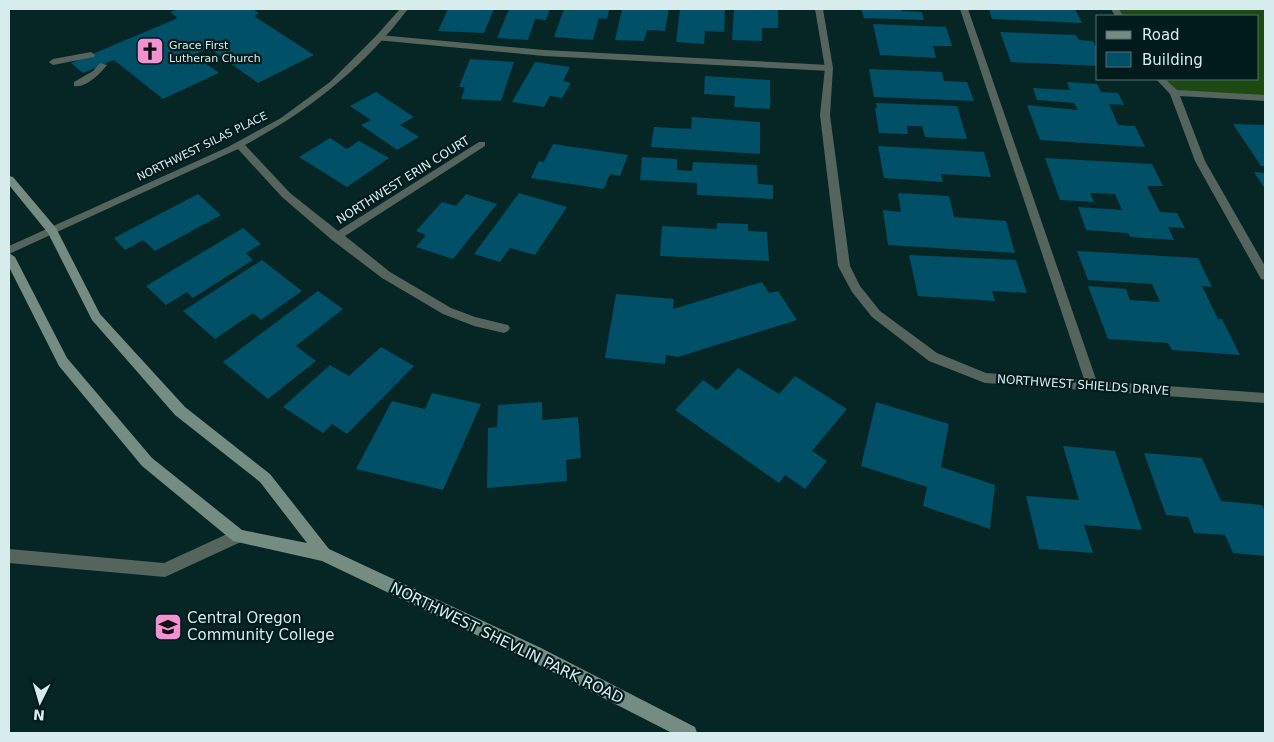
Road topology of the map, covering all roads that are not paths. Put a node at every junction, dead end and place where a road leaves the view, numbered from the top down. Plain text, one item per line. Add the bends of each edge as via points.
1 (404, 9) edge
2 (819, 9) edge
3 (964, 9) edge
4 (379, 38) junction
5 (91, 55) dead end
6 (53, 62) dead end
7 (103, 65) dead end
8 (829, 68) junction
9 (1161, 80) edge
10 (77, 84) dead end
11 (1174, 93) junction
12 (1265, 98) edge
13 (239, 144) junction
14 (482, 144) dead end
15 (9, 179) edge
16 (52, 232) junction
17 (336, 236) junction
18 (9, 250) edge
19 (9, 257) edge
20 (1265, 276) edge
21 (504, 328) dead end
22 (1092, 385) junction
23 (1265, 398) edge
24 (238, 536) junction
25 (324, 554) junction
26 (9, 556) edge
27 (689, 733) edge

1 - 4 street, NORTHWEST SILAS PLACE
2 - 8 street, NORTHWEST SHIELDS DRIVE
3 - 22 street
4 - 8 street via 544,53
4 - 13 street, NORTHWEST SILAS PLACE via 333,84 284,120
5 - 6 street
7 - 10 street
8 - 22 street, NORTHWEST SHIELDS DRIVE via 825,115 844,266 856,289 876,314 933,357 986,378
9 - 11 street
11 - 12 street
11 - 20 street via 1200,161
13 - 16 street, NORTHWEST SILAS PLACE
13 - 17 street via 286,195
14 - 17 street, NORTHWEST ERIN COURT
15 - 16 main road, NORTHWEST SHEVLIN PARK ROAD
16 - 18 street, NORTHWEST SILAS PLACE
16 - 25 main road, NORTHWEST SHEVLIN PARK ROAD via 96,317 180,410 266,478
17 - 21 street via 418,296 447,311
19 - 24 main road, NORTHWEST SHEVLIN PARK ROAD via 63,362 147,462
22 - 23 street, NORTHWEST SHIELDS DRIVE
24 - 25 main road, NORTHWEST SHEVLIN PARK ROAD
24 - 26 street via 165,570
25 - 27 main road, NORTHWEST SHEVLIN PARK ROAD via 535,654

